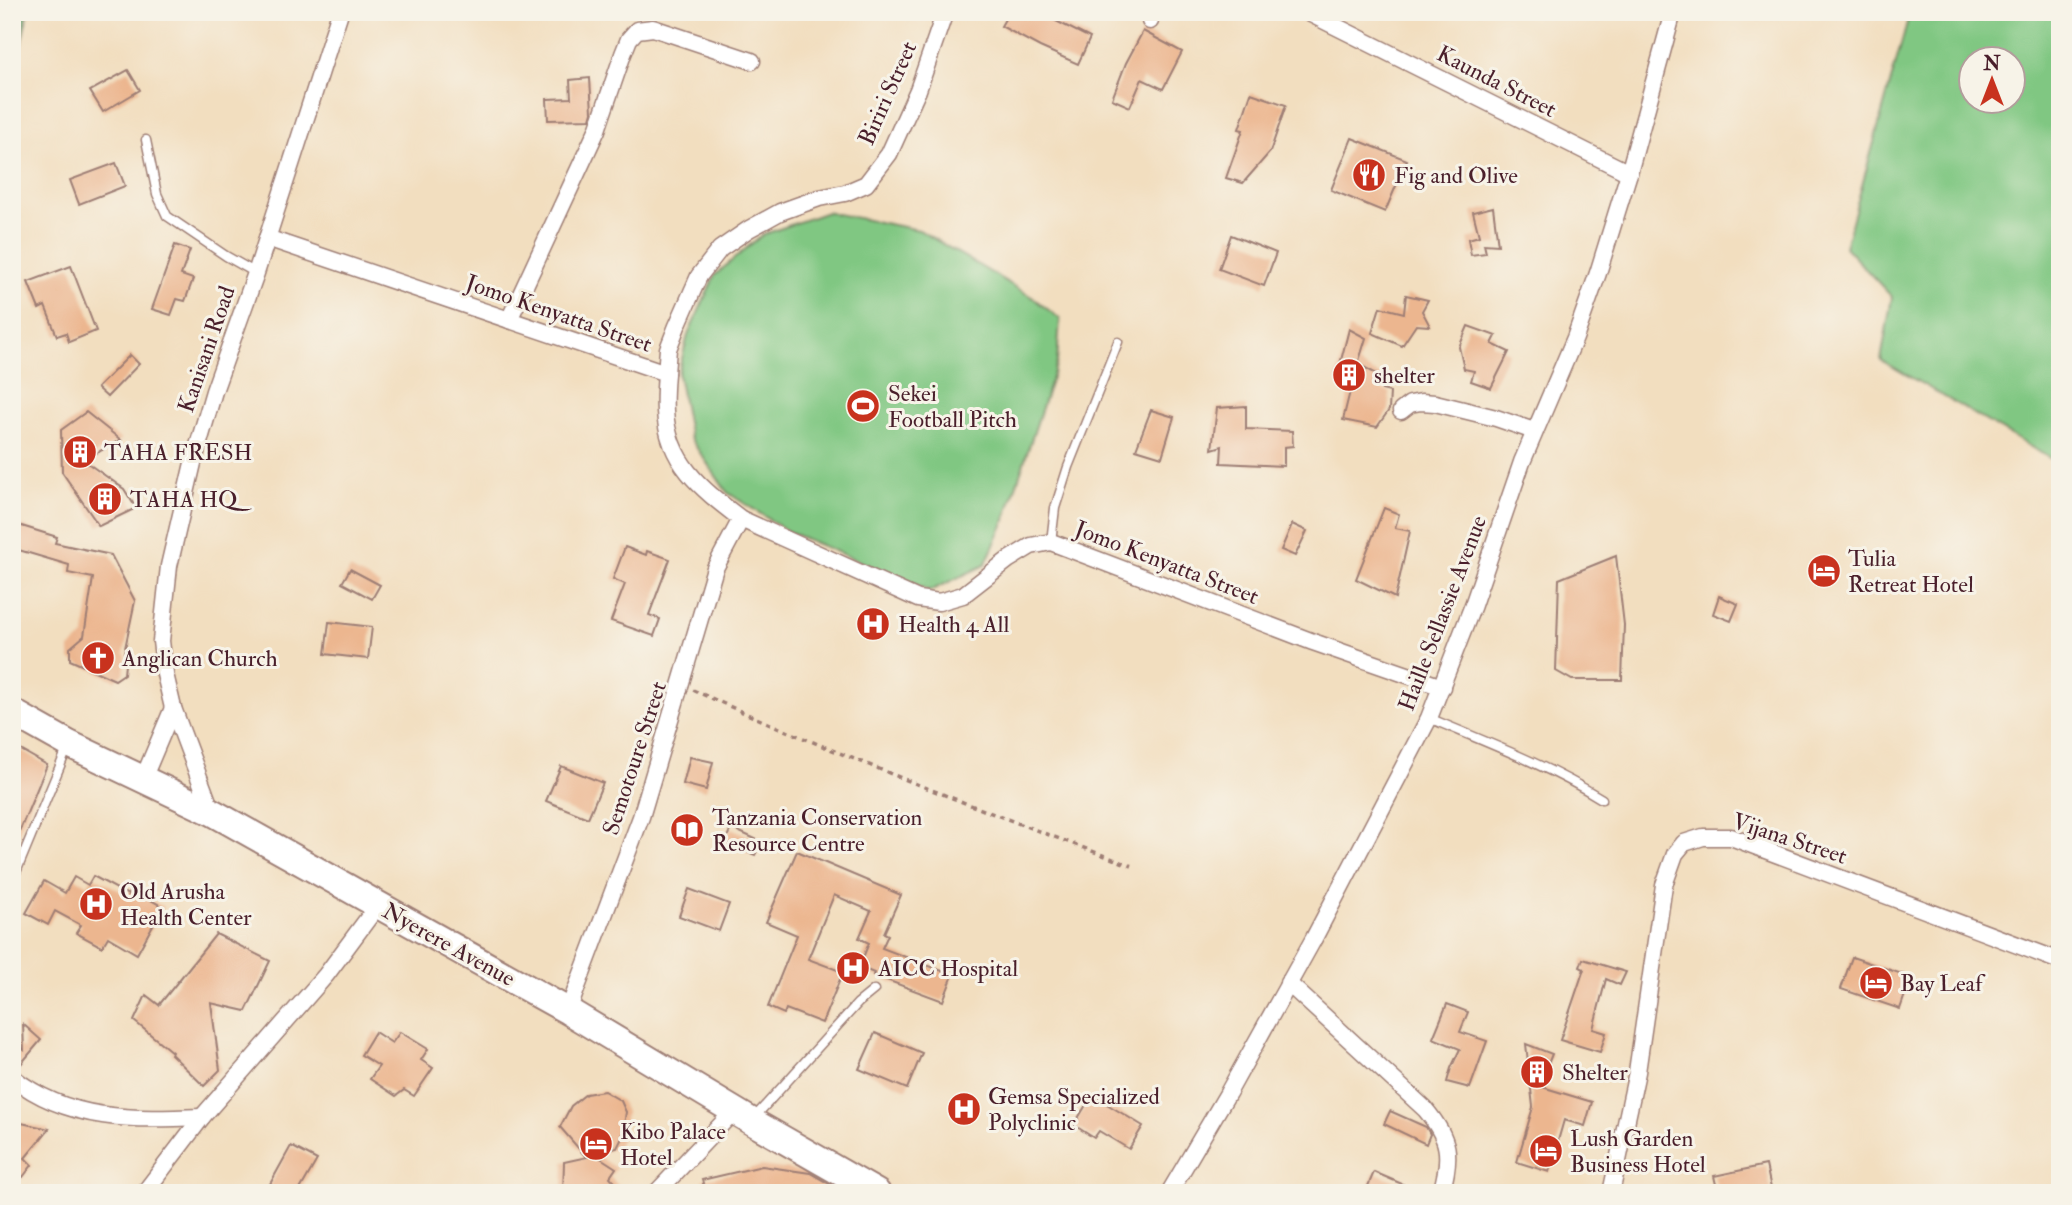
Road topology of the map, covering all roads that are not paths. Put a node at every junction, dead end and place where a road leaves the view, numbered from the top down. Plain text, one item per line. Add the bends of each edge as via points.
1 (340, 12) edge
2 (945, 12) edge
3 (1307, 12) edge
4 (1673, 12) edge
5 (752, 61) dead end
6 (146, 140) dead end
7 (1629, 173) junction
8 (267, 238) junction
9 (256, 273) junction
10 (509, 320) junction
11 (1118, 342) dead end
12 (666, 373) junction
13 (1401, 411) dead end
14 (1534, 431) junction
15 (741, 519) junction
16 (1051, 542) junction
17 (1442, 687) junction
18 (173, 708) junction
19 (12, 712) edge
20 (1429, 718) junction
21 (69, 744) junction
22 (143, 779) junction
23 (1602, 799) dead end
24 (212, 812) junction
25 (12, 882) edge
26 (378, 905) junction
27 (2060, 961) edge
28 (1289, 983) junction
29 (874, 990) dead end
30 (568, 1011) junction
31 (12, 1077) edge
32 (743, 1116) junction
33 (202, 1117) junction
34 (1613, 1192) edge
35 (144, 1193) edge
36 (656, 1193) edge
37 (877, 1193) edge
38 (1170, 1193) edge
39 (1441, 1193) edge

1 - 8 street, Kanisani Road
2 - 12 street, Biriri Street via 889,154 866,184 780,212 720,249 699,276 677,326 668,349
3 - 7 street, Kaunda Street
4 - 7 street, Haille Sellassie Avenue
5 - 10 street via 653,28 637,30 629,39 597,130
6 - 9 lane via 157,194 167,216
7 - 14 street, Haille Sellassie Avenue via 1586,309
8 - 9 street, Kanisani Road
8 - 10 street, Jomo Kenyatta Street
9 - 18 street, Kanisani Road via 214,391 169,566 161,641
10 - 12 street, Jomo Kenyatta Street
11 - 16 lane via 1068,467 1055,508
12 - 15 street, Jomo Kenyatta Street via 665,413 671,443 685,470
13 - 14 street via 1410,404 1435,403
14 - 17 street, Haille Sellassie Avenue
15 - 16 street, Jomo Kenyatta Street via 918,599 939,601 963,595 1031,546
15 - 30 street, Semotoure Street via 715,568 641,817
16 - 17 street, Jomo Kenyatta Street
17 - 20 street, Haille Sellassie Avenue
18 - 22 street
18 - 24 street, Kanisani Road
19 - 21 main road, Nyerere Avenue
20 - 23 lane via 1538,763
20 - 28 street, Haille Sellassie Avenue
21 - 22 main road, Nyerere Avenue
21 - 25 lane
22 - 24 main road, Nyerere Avenue
24 - 26 main road, Nyerere Avenue
26 - 30 main road, Nyerere Avenue
26 - 33 street via 326,975
27 - 34 street, Vijana Street via 1731,837 1703,837 1684,843 1664,885 1637,1072
28 - 38 street, Haille Sellassie Avenue
28 - 39 street via 1440,1127 1447,1150
29 - 32 lane
30 - 32 main road, Nyerere Avenue
31 - 33 street via 51,1102 102,1117
32 - 36 street
32 - 37 main road, Nyerere Avenue
33 - 35 street

